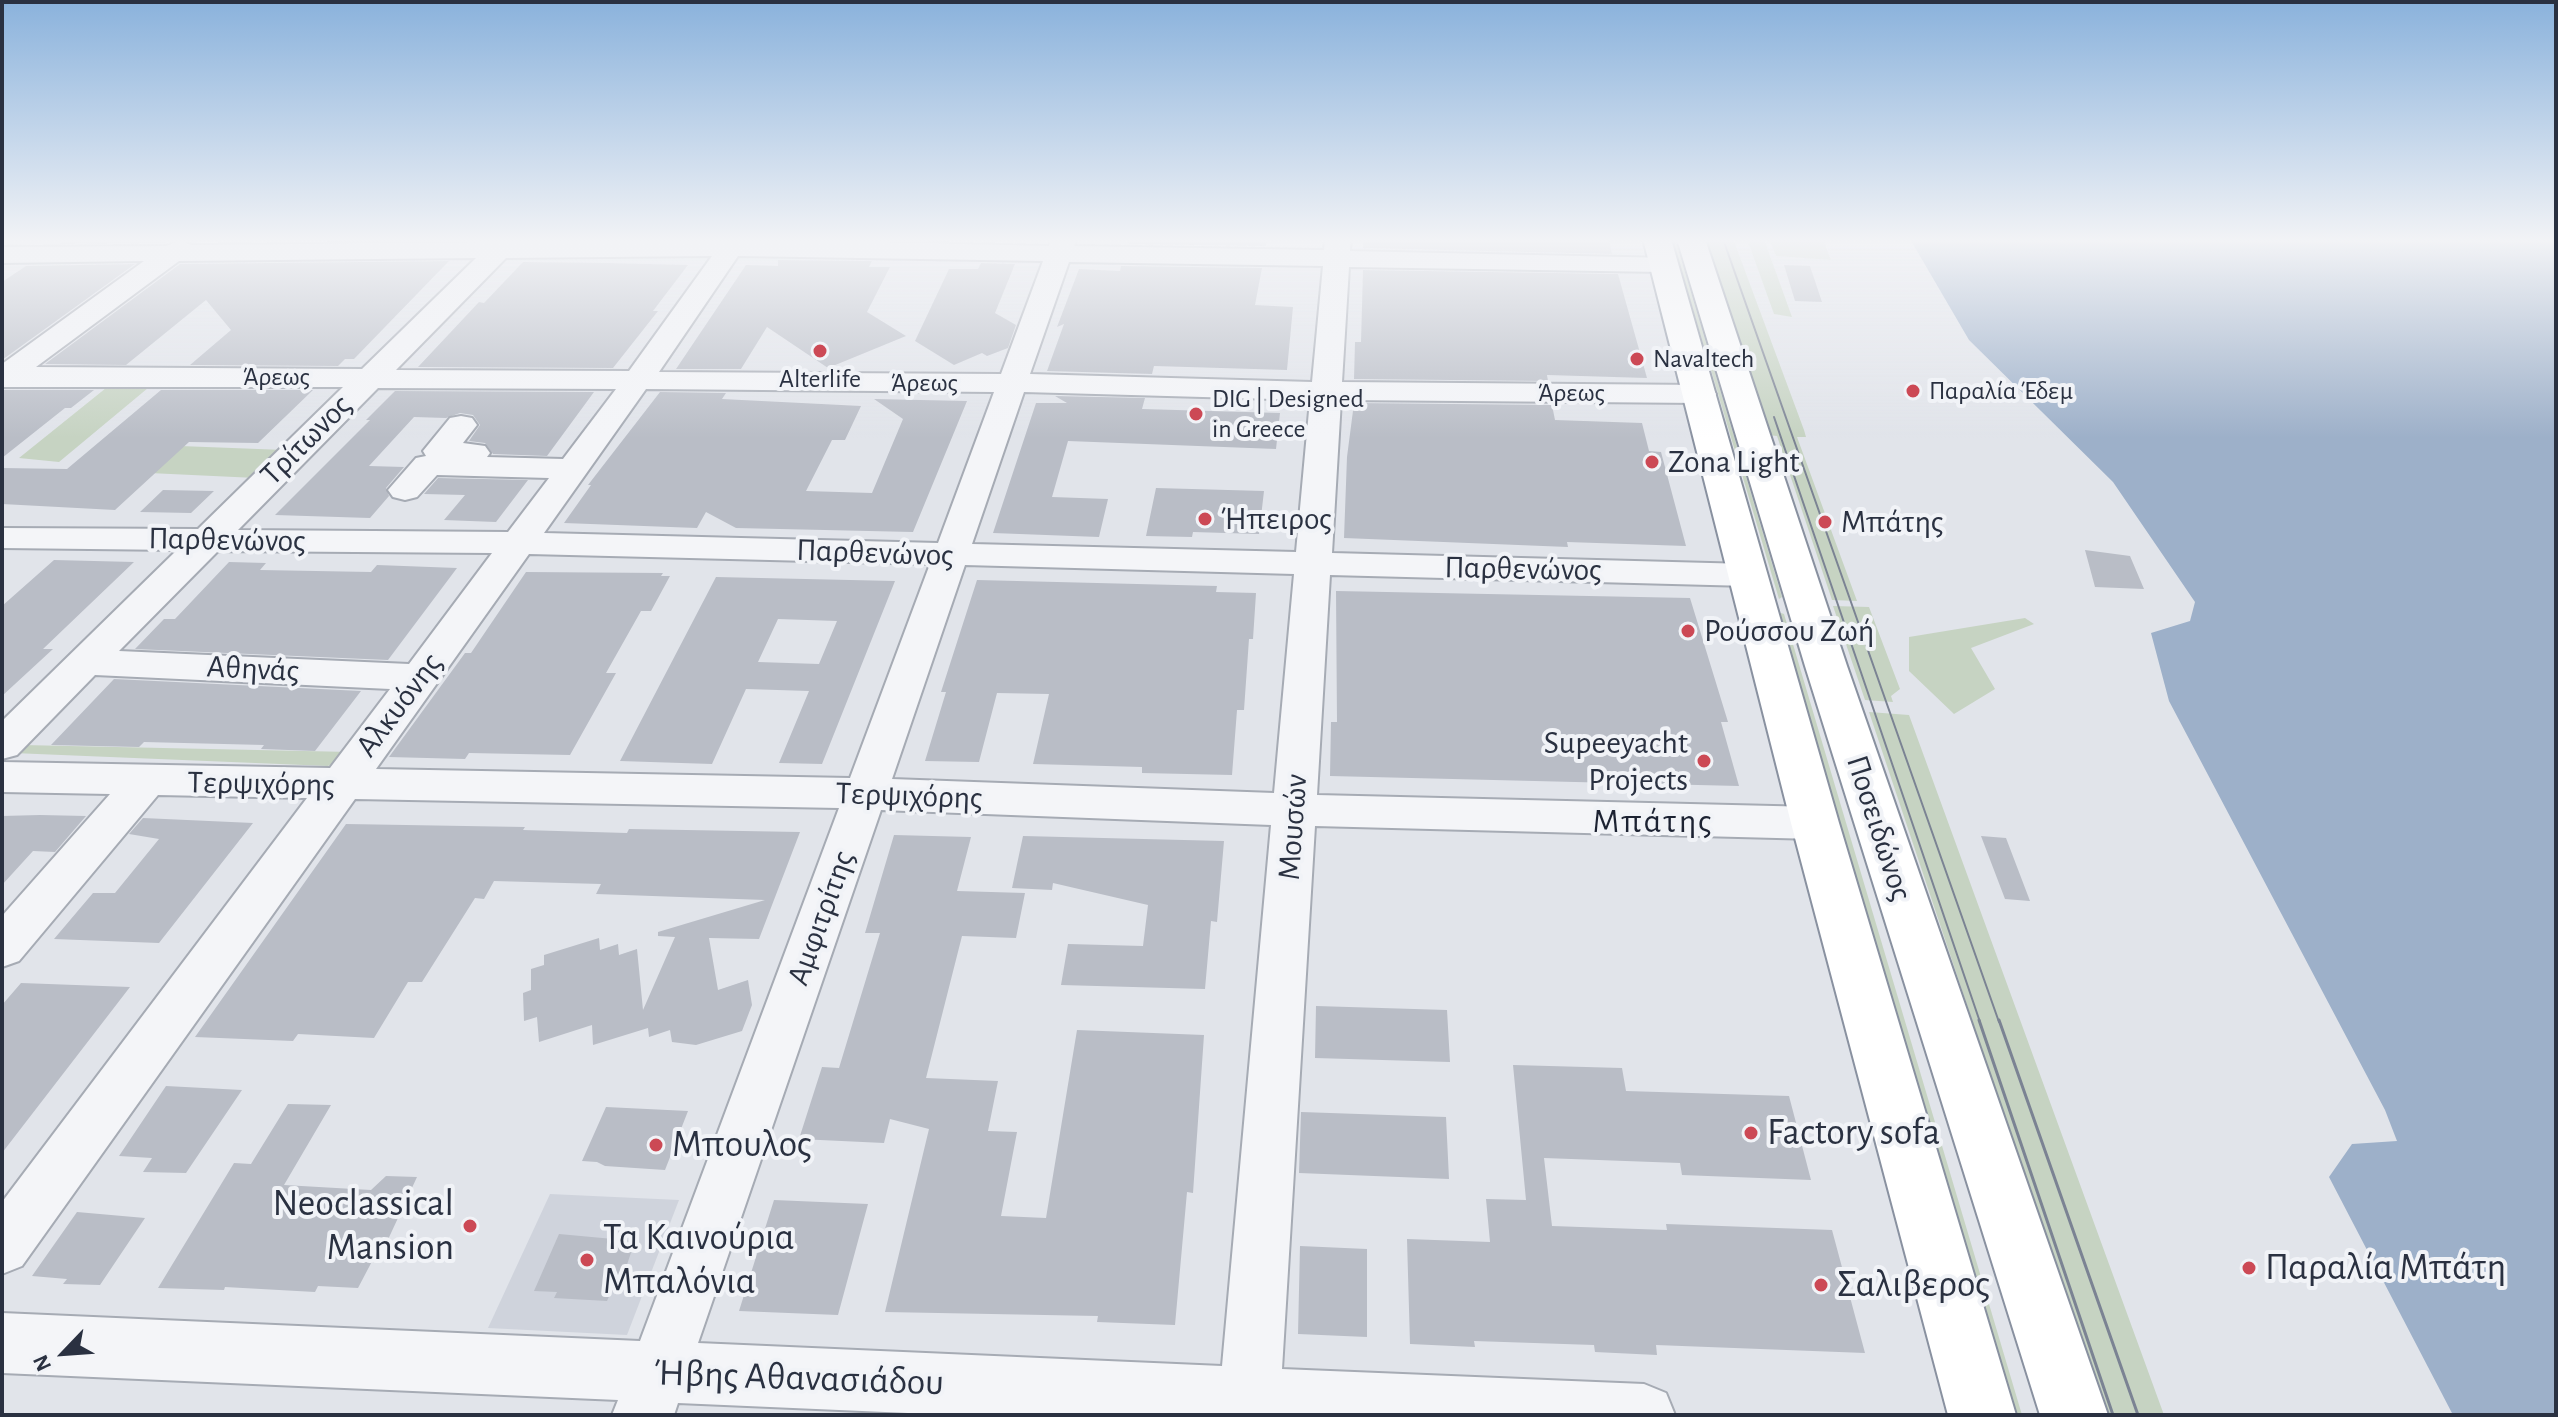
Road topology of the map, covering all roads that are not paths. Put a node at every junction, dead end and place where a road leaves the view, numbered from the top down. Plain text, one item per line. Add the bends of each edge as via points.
1 (102, 305) edge
2 (443, 305) edge
3 (690, 305) edge
4 (1041, 305) edge
5 (1333, 305) edge
6 (1682, 305) edge
7 (1691, 305) edge
8 (3, 377) edge
9 (369, 377) junction
10 (637, 380) junction
11 (1013, 383) junction
12 (1326, 391) junction
13 (1701, 394) junction
14 (461, 425) dead end
15 (577, 463) junction
16 (405, 490) dead end
17 (2, 538) edge
18 (207, 540) junction
19 (517, 543) junction
20 (951, 555) junction
21 (1313, 564) junction
22 (1748, 575) junction
23 (85, 662) junction
24 (420, 677) junction
25 (2, 745) edge
26 (2, 777) edge
27 (146, 781) junction
28 (338, 786) junction
29 (866, 795) junction
30 (1294, 810) junction
31 (1815, 823) junction
32 (2, 948) edge
33 (2, 1247) edge
34 (2, 1343) edge
35 (651, 1393) edge
36 (1249, 1406) edge
37 (1644, 1415) edge
38 (1982, 1415) edge
39 (2074, 1415) edge

1 - 8 street
2 - 9 street, Τρίτωνος
3 - 10 street, Αλκυόνης
4 - 11 street, Αμφιτρίτης
5 - 12 street, Μουσών
6 - 13 highway, Ποσειδώνος
7 - 39 highway, Ποσειδώνος via 1816,637
8 - 9 street, Άρεως
9 - 10 street, Άρεως
9 - 18 street, Τρίτωνος
10 - 11 street, Άρεως
10 - 15 street, Αλκυόνης
11 - 12 street, Άρεως
11 - 20 street, Αμφιτρίτης
12 - 13 street, Άρεως
12 - 21 street, Μουσών
13 - 22 highway, Ποσειδώνος
14 - 15 street via 439,451
15 - 16 street via 428,465
15 - 19 street, Αλκυόνης
17 - 18 street, Παρθενώνος
18 - 19 street, Παρθενώνος
18 - 23 street, Τρίτωνος
19 - 20 street, Παρθενώνος
19 - 24 street, Αλκυόνης
20 - 21 street, Παρθενώνος
20 - 29 street, Αμφιτρίτης
21 - 22 street, Παρθενώνος
21 - 30 street, Μουσών
22 - 31 highway, Ποσειδώνος
23 - 24 street, Αθηνάς
23 - 25 street, Τρίτωνος
24 - 28 street, Αλκυόνης
26 - 27 street, Τερψιχόρης
27 - 28 street, Τερψιχόρης
27 - 32 street
28 - 29 street, Τερψιχόρης
28 - 33 street, Αλκυόνης
29 - 30 street, Τερψιχόρης
29 - 35 street, Αμφιτρίτης
30 - 31 street, Τερψιχόρης
30 - 36 street, Μουσών
31 - 38 highway, Ποσειδώνος
34 - 35 street, Ήβης Αθανασιάδου
35 - 36 street, Ήβης Αθανασιάδου
36 - 37 street, Ήβης Αθανασιάδου

